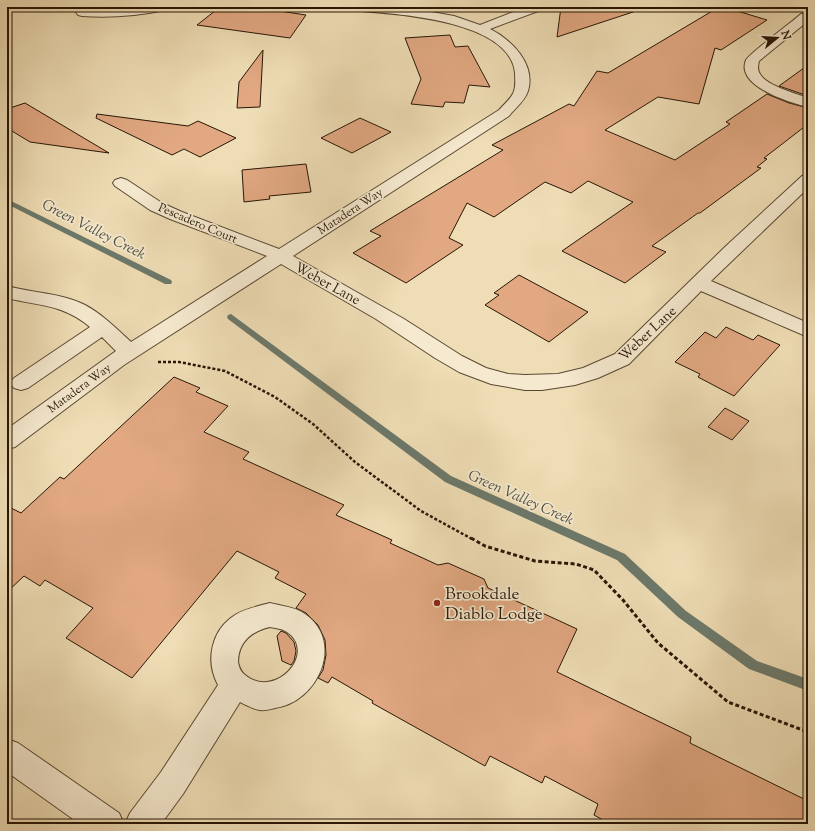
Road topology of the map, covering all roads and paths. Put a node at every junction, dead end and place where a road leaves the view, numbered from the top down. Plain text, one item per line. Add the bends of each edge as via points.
1 (161, 7) edge
2 (360, 7) edge
3 (537, 7) edge
4 (82, 12) dead end
5 (805, 18) dead end
6 (480, 28) junction
7 (808, 103) edge
8 (808, 179) edge
9 (121, 183) dead end
10 (279, 256) junction
11 (699, 283) junction
12 (7, 292) edge
13 (102, 328) junction
14 (808, 331) edge
15 (130, 352) junction
16 (21, 383) dead end
17 (7, 441) edge
18 (234, 686) junction
19 (808, 732) edge
20 (7, 754) edge
21 (108, 824) edge
22 (141, 824) edge

1 - 4 street via 129,13
2 - 6 street, Matadera Way via 443,17
3 - 6 street
5 - 7 street via 754,60 751,67 757,79 770,88
6 - 10 street, Matadera Way via 503,43 516,56 522,70 521,91 504,113
8 - 11 street, Weber Lane
9 - 10 street, Pescadero Court via 161,209
10 - 11 street, Weber Lane via 336,286 456,361 490,376 522,383 578,377 601,370 622,359
10 - 15 street, Matadera Way
11 - 14 street
12 - 13 street via 72,306
13 - 15 street
13 - 16 street
15 - 17 street, Matadera Way
15 - 19 path via 151,362 179,362 225,371 275,397 313,424 355,462 421,511 485,546 535,561 576,564 594,570 623,600 658,643 728,702
18 - 18 street via 258,697 272,696 292,688 304,676 311,663 311,642 305,629 291,619 270,615 244,624 233,634 225,647 223,661 226,675
18 - 22 street via 172,783
20 - 21 street

